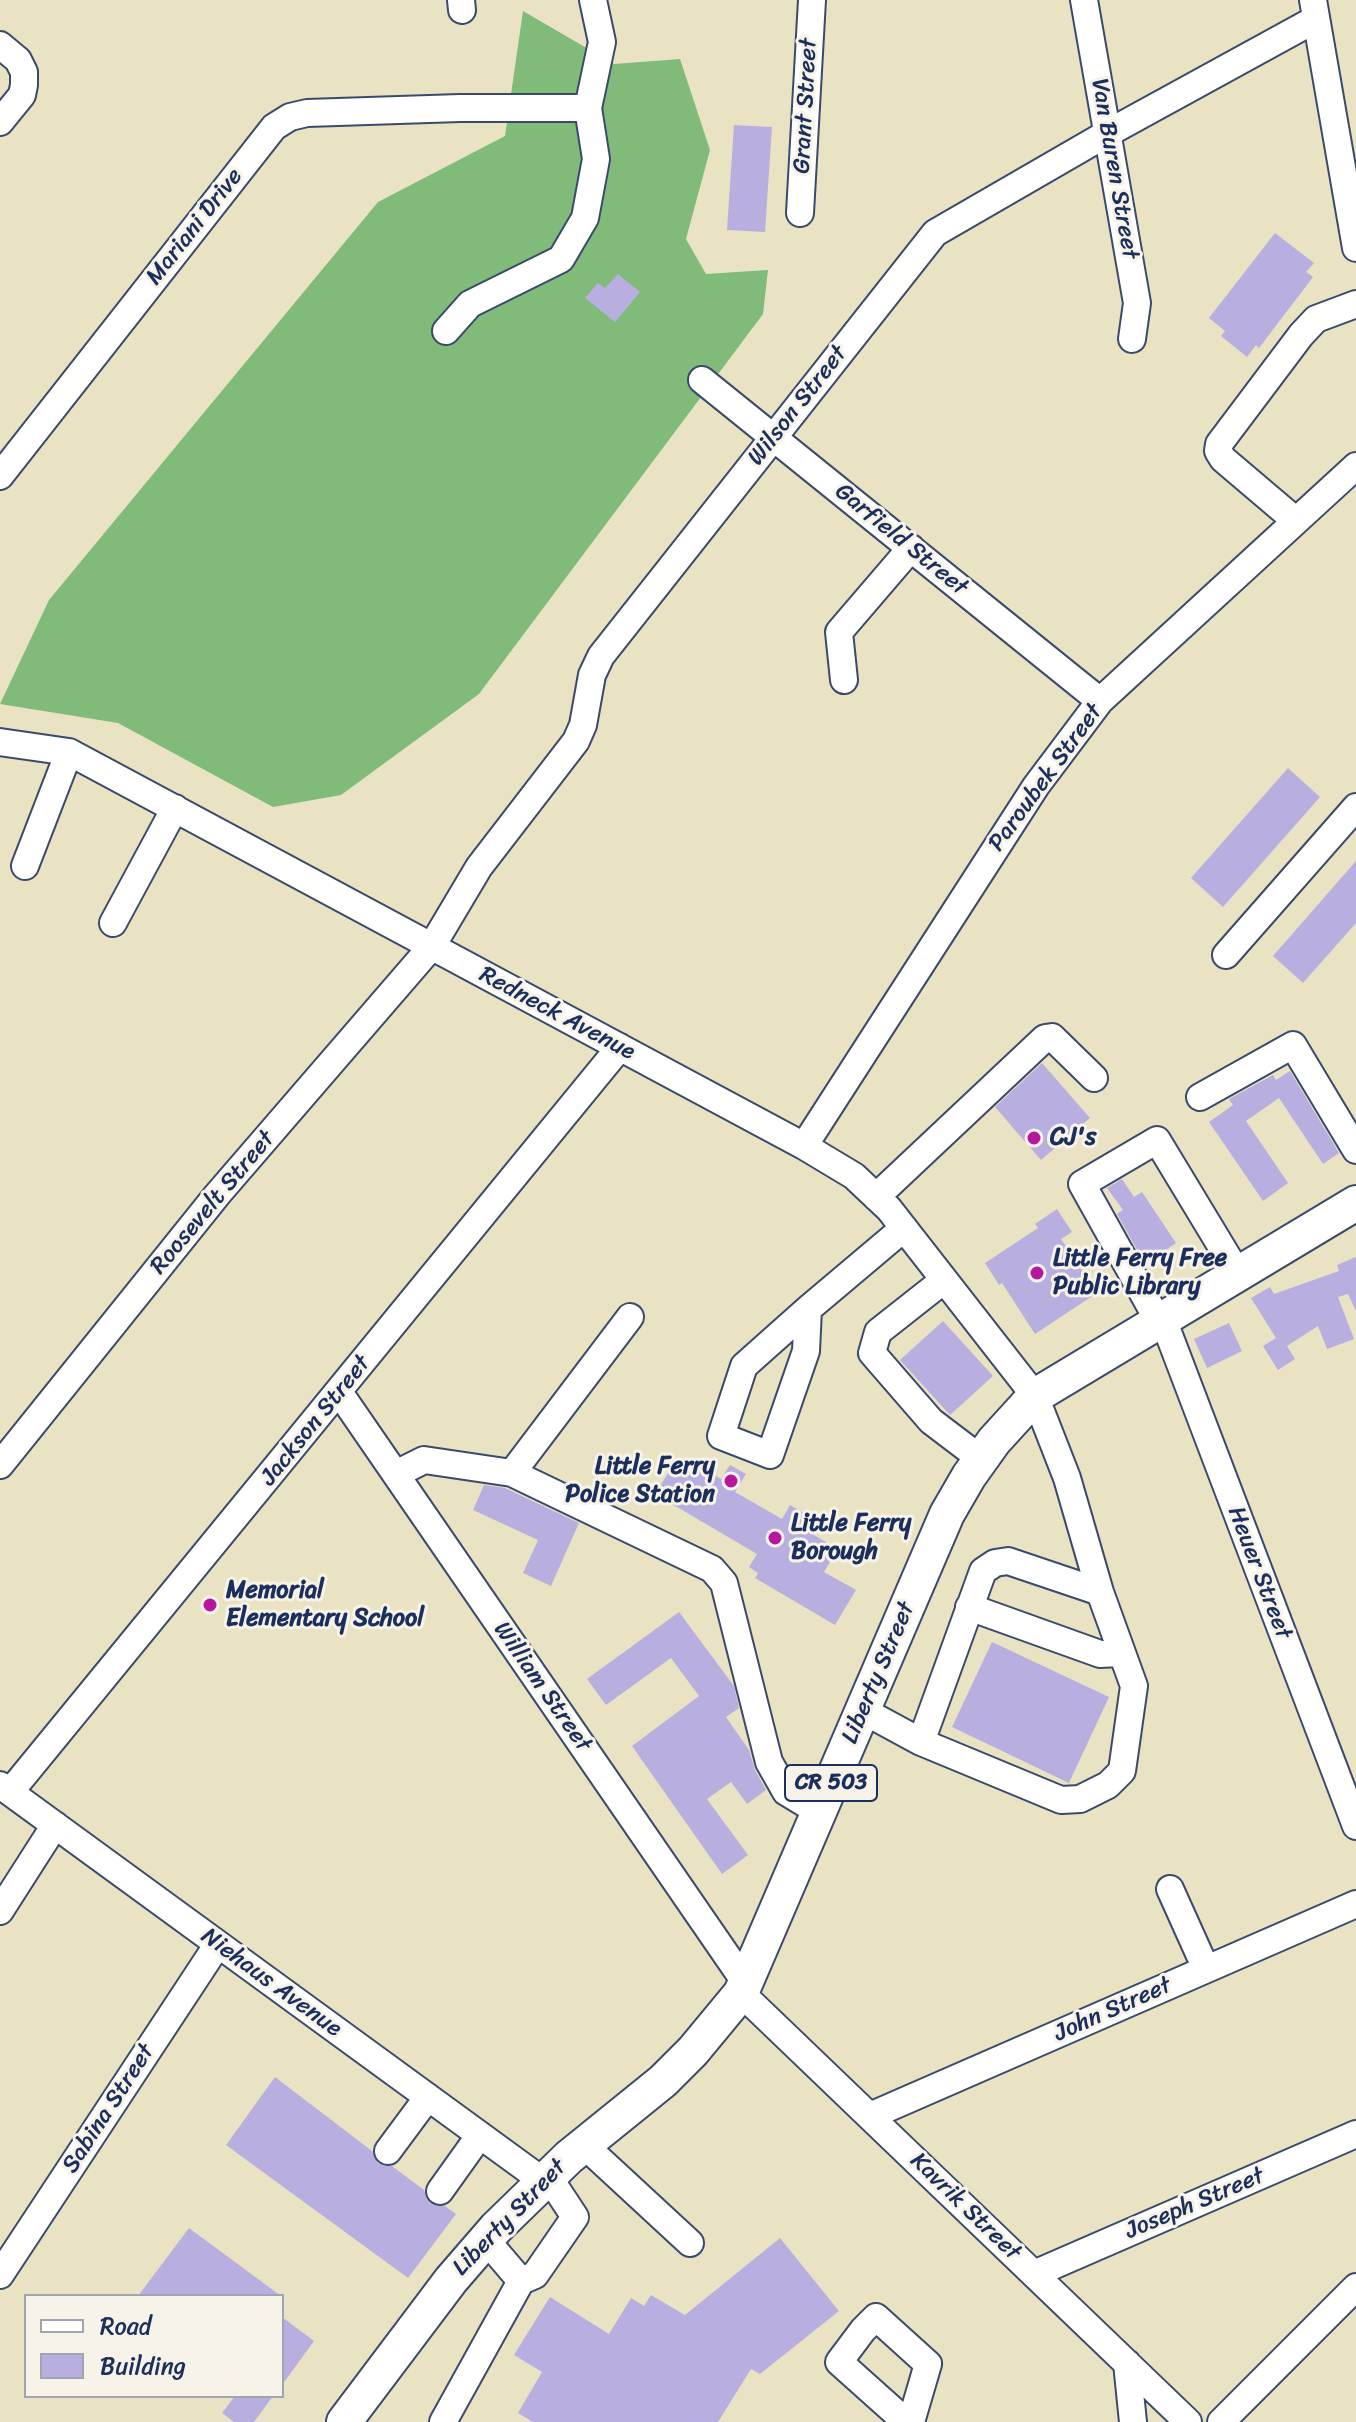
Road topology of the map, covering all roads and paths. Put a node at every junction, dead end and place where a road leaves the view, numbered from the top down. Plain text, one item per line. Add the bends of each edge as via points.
1 (593, 0) edge
2 (812, 0) edge
3 (1084, 0) edge
4 (1315, 10) edge
5 (0, 45) edge
6 (588, 108) junction
7 (0, 122) edge
8 (1108, 133) junction
9 (800, 213) dead end
10 (1356, 248) edge
11 (1356, 304) edge
12 (446, 331) dead end
13 (1132, 339) dead end
14 (702, 380) dead end
15 (773, 438) junction
16 (1356, 466) edge
17 (0, 476) edge
18 (1296, 521) junction
19 (911, 548) junction
20 (844, 680) dead end
21 (1100, 701) junction
22 (0, 742) edge
23 (69, 752) junction
24 (1356, 807) edge
25 (175, 808) junction
26 (25, 866) dead end
27 (113, 923) dead end
28 (432, 946) junction
29 (1226, 955) dead end
30 (620, 1047) junction
31 (1094, 1078) dead end
32 (1200, 1097) dead end
33 (804, 1146) junction
34 (1356, 1150) edge
35 (876, 1197) junction
36 (1356, 1203) edge
37 (904, 1228) junction
38 (1238, 1274) junction
39 (944, 1280) junction
40 (808, 1309) junction
41 (630, 1317) dead end
42 (1161, 1320) junction
43 (339, 1392) junction
44 (1035, 1396) junction
45 (981, 1459) junction
46 (0, 1465) edge
47 (512, 1473) junction
48 (396, 1474) junction
49 (1100, 1592) junction
50 (969, 1607) junction
51 (1121, 1653) junction
52 (862, 1710) junction
53 (921, 1742) junction
54 (5, 1788) edge
55 (819, 1812) junction
56 (55, 1825) junction
57 (1356, 1826) edge
58 (1170, 1889) dead end
59 (1356, 1904) edge
60 (0, 1911) edge
61 (218, 1944) junction
62 (1206, 1969) junction
63 (743, 1988) junction
64 (428, 2097) junction
65 (870, 2116) junction
66 (1356, 2134) edge
67 (480, 2135) junction
68 (584, 2145) junction
69 (388, 2151) dead end
70 (546, 2178) junction
71 (440, 2191) dead end
72 (486, 2240) junction
73 (690, 2243) dead end
74 (1034, 2274) junction
75 (0, 2275) edge
76 (521, 2281) junction
77 (1356, 2287) edge
78 (1127, 2363) junction
79 (344, 2422) edge
80 (443, 2422) edge
81 (1133, 2422) edge
82 (1188, 2422) edge
83 (1221, 2422) edge

1 - 6 street via 602,42
2 - 9 street, Grant Street
3 - 8 street, Van Buren Street
4 - 8 street, Wilson Street
4 - 10 street
5 - 7 street via 24,72 22,95
6 - 12 street via 596,159 585,218 561,259 470,304
6 - 17 street, Mariani Drive via 307,113 274,127
8 - 13 street, Van Buren Street via 1137,303
8 - 15 street, Wilson Street via 935,233
11 - 18 street via 1316,319 1219,444 1223,459
14 - 15 street, Garfield Street
15 - 19 street, Garfield Street
15 - 28 street, Wilson Street via 601,656 576,741 479,867
16 - 18 street, Paroubek Street
18 - 21 street, Paroubek Street
19 - 20 street via 839,632
19 - 21 street, Garfield Street
21 - 33 street, Paroubek Street via 1036,786
22 - 23 street, Redneck Avenue
23 - 25 street, Redneck Avenue
23 - 26 street
24 - 29 street
25 - 27 street
25 - 28 street, Redneck Avenue
28 - 30 street, Redneck Avenue
28 - 46 street, Roosevelt Street via 217,1195
30 - 33 street, Redneck Avenue
30 - 43 street, Jackson Street
31 - 35 street via 1052,1037 1045,1038
32 - 34 street via 1293,1045
33 - 35 street, Redneck Avenue via 854,1176
35 - 37 street, Redneck Avenue
36 - 38 main road, Liberty Street / CR 503
37 - 39 street, Redneck Avenue
37 - 40 street
38 - 42 main road, Liberty Street / CR 503
38 - 42 street, Heuer Street via 1157,1140 1082,1184
39 - 44 street, Redneck Avenue
39 - 45 street via 878,1332 872,1353 931,1421
40 - 40 street via 744,1366 721,1436 770,1455 806,1351
41 - 47 street
42 - 44 main road, Liberty Street / CR 503
42 - 57 street, Heuer Street
43 - 48 street, William Street
43 - 54 street, Jackson Street
44 - 45 main road, Liberty Street / CR 503
44 - 49 street, Redneck Avenue via 1067,1478
45 - 52 main road, Liberty Street / CR 503 via 947,1514
47 - 48 street via 424,1460
47 - 55 street via 712,1569 724,1583 769,1762 786,1792
48 - 63 street, William Street
49 - 50 street via 1008,1561 983,1571
49 - 51 street, Redneck Avenue
50 - 51 street via 1100,1654
50 - 53 street
51 - 53 street, Redneck Avenue via 1134,1686 1122,1771 1094,1794 1061,1800
52 - 53 street, Redneck Avenue
52 - 55 main road, Liberty Street / CR 503
54 - 56 street, Niehaus Avenue
55 - 63 main road, Liberty Street / CR 503
56 - 60 street
56 - 61 street, Niehaus Avenue
58 - 62 street
59 - 62 street, John Street
61 - 64 street, Niehaus Avenue
61 - 75 street, Sabina Street
62 - 65 street, John Street
63 - 65 street, Kavrik Street
63 - 68 main road, Liberty Street / CR 503 via 673,2071
64 - 67 street, Niehaus Avenue
64 - 69 street
65 - 74 street, Kavrik Street
66 - 74 street, Joseph Street
67 - 70 street, Niehaus Avenue
67 - 71 street
68 - 70 main road, Liberty Street / CR 503
68 - 73 street
70 - 72 main road, Liberty Street / CR 503
70 - 76 street via 575,2217 535,2275
72 - 76 street
72 - 79 main road, Liberty Street / CR 503
74 - 78 street, Kavrik Street
76 - 80 street
77 - 83 street
78 - 81 street
78 - 82 street, Kavrik Street

